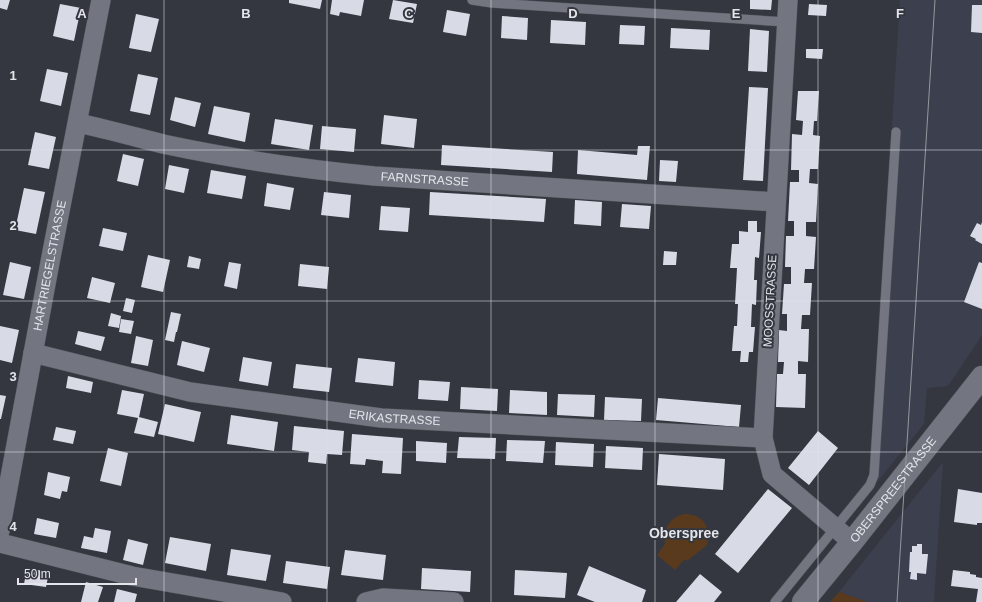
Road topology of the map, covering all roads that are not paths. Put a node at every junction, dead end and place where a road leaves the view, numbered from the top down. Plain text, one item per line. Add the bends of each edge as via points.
1 (100, 0) edge
2 (472, 0) edge
3 (788, 0) edge
4 (787, 22) junction
5 (78, 123) junction
6 (896, 132) dead end
7 (776, 202) junction
8 (33, 353) junction
9 (982, 377) edge
10 (763, 438) junction
11 (836, 527) junction
12 (0, 531) edge
13 (852, 542) junction
14 (0, 543) edge
15 (282, 602) edge
16 (366, 602) edge
17 (454, 602) edge
18 (775, 602) edge
19 (803, 602) edge

1 - 5 street, HARTRIEGELSTRASSE
2 - 4 lane
3 - 4 street, MOOSSTRASSE
4 - 7 street, MOOSSTRASSE
5 - 7 street, FARNSTRASSE via 162,144 308,169 374,176
5 - 8 street, HARTRIEGELSTRASSE
6 - 11 lane via 874,475 870,485
7 - 10 street, MOOSSTRASSE
8 - 10 street, ERIKASTRASSE via 190,392 381,418
8 - 12 street, HARTRIEGELSTRASSE
9 - 13 main road, OBERSPREESTRASSE
10 - 11 street, MOOSSTRASSE via 772,474
11 - 13 street, MOOSSTRASSE
11 - 18 lane
13 - 19 main road, OBERSPREESTRASSE
14 - 15 street via 132,576
16 - 17 street via 383,598

